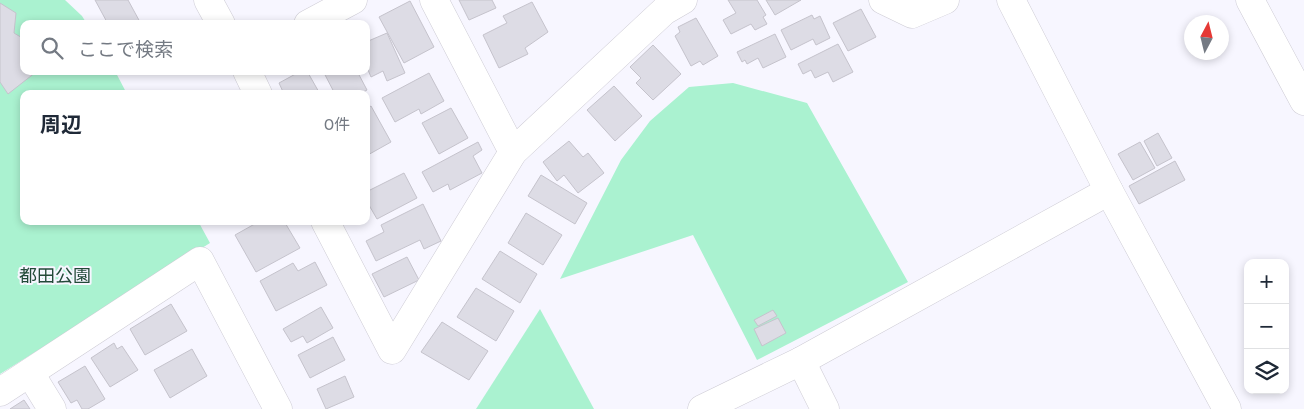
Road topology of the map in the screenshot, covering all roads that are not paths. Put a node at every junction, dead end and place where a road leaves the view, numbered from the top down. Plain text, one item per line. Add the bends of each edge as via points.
1 (208, 0) edge
2 (353, 0) edge
3 (434, 0) edge
4 (883, 0) edge
5 (944, 0) edge
6 (1011, 0) edge
7 (1250, 0) edge
8 (669, 4) edge
9 (219, 20) edge
10 (316, 20) edge
11 (249, 75) edge
12 (256, 90) edge
13 (1304, 101) edge
14 (513, 152) junction
15 (1109, 191) junction
16 (327, 225) edge
17 (802, 361) junction
18 (30, 373) junction
19 (0, 392) edge
20 (52, 409) edge
21 (278, 409) edge
22 (702, 409) edge
23 (825, 409) edge
24 (1227, 409) edge

1 - 9 street
2 - 10 street
3 - 14 street
4 - 5 street via 912,14
6 - 15 street
7 - 13 street
8 - 14 street
11 - 12 street
14 - 16 street via 392,357
15 - 17 street
15 - 24 street
17 - 22 street
17 - 23 street
18 - 19 street
18 - 20 street
18 - 21 street via 200,262

